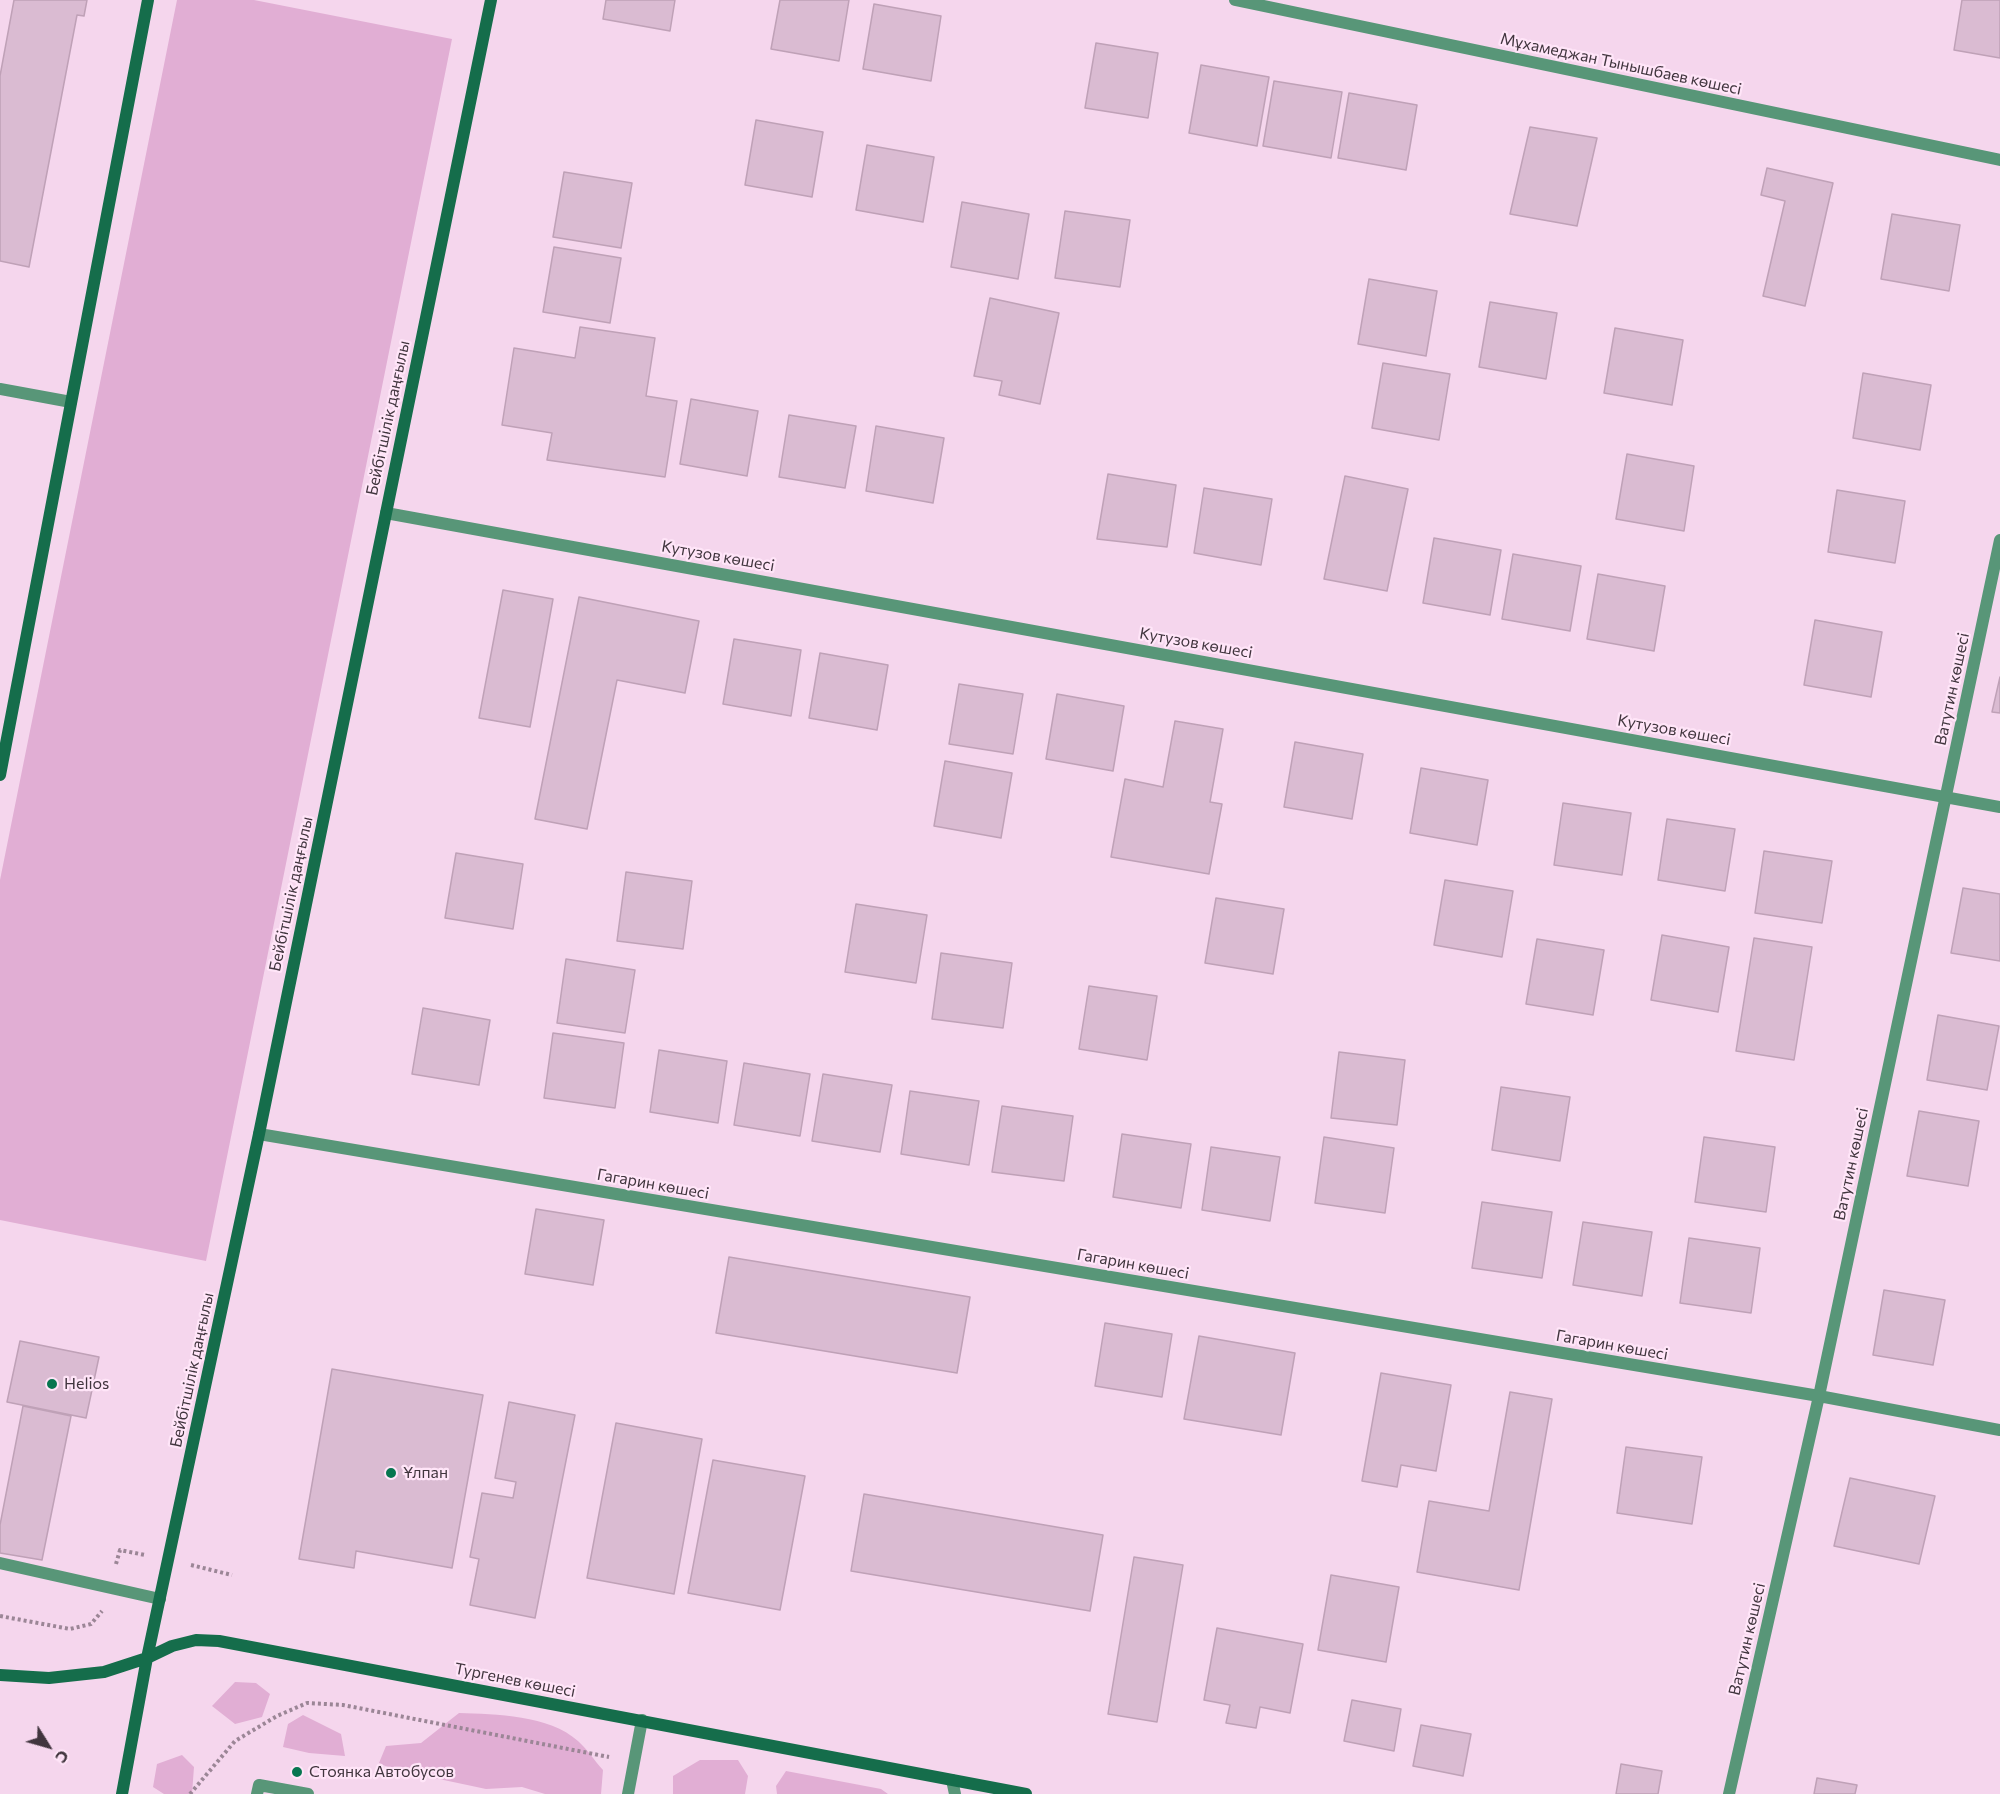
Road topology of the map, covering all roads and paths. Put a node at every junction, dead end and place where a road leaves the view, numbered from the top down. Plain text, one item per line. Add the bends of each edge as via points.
1 (148, 0) edge
2 (491, 0) edge
3 (1235, 0) edge
4 (2000, 160) edge
5 (0, 390) edge
6 (71, 402) junction
7 (386, 513) junction
8 (2000, 540) edge
9 (0, 775) edge
10 (1946, 796) junction
11 (2000, 807) edge
12 (259, 1134) junction
13 (1819, 1396) junction
14 (2000, 1430) edge
15 (0, 1563) edge
16 (160, 1599) junction
17 (147, 1658) junction
18 (0, 1675) edge
19 (642, 1720) junction
20 (635, 1762) junction
21 (952, 1780) junction
22 (122, 1794) edge
23 (190, 1794) edge
24 (257, 1794) edge
25 (308, 1794) edge
26 (628, 1794) edge
27 (955, 1794) edge
28 (1026, 1794) edge
29 (1729, 1794) edge

1 - 6 main road
2 - 7 main road, Бейбітшілік даңғылы
3 - 4 street, Мұхамеджан Тынышбаев көшесі
5 - 6 street
6 - 9 main road
7 - 10 street, Кутузов көшесі
7 - 12 main road, Бейбітшілік даңғылы
8 - 10 street, Ватутин көшесі
10 - 11 street, Кутузов көшесі
10 - 13 street, Ватутин көшесі
12 - 13 street, Гагарин көшесі
12 - 16 main road, Бейбітшілік даңғылы
13 - 14 street, Гагарин көшесі
13 - 29 street, Ватутин көшесі
15 - 16 street
16 - 17 main road, Бейбітшілік даңғылы
17 - 18 main road, Тургенев көшесі via 104,1672 49,1678
17 - 19 main road, Тургенев көшесі via 196,1640 219,1641
17 - 22 main road, Бейбітшілік даңғылы
19 - 20 street
19 - 21 main road, Тургенев көшесі
20 - 23 path via 343,1705 307,1703 236,1741
20 - 26 street
21 - 27 street
21 - 28 main road, Тургенев көшесі
24 - 25 street via 259,1785

